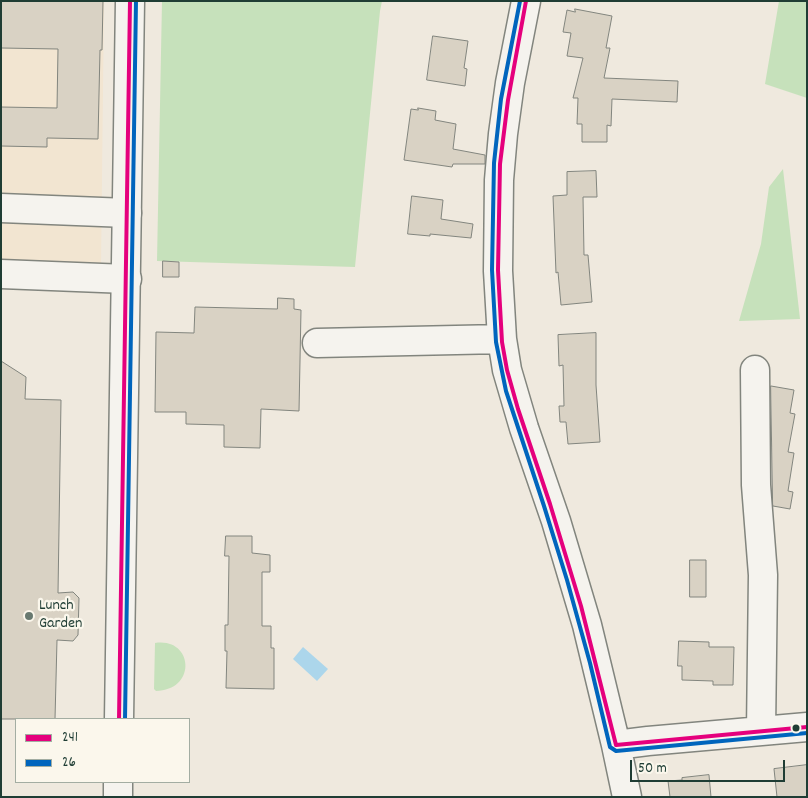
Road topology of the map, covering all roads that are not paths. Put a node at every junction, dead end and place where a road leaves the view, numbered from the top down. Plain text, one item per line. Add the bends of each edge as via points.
1 (130, 1) edge
2 (526, 1) edge
3 (1, 208) edge
4 (128, 212) junction
5 (1, 274) edge
6 (127, 279) junction
7 (502, 340) junction
8 (317, 344) dead end
9 (755, 370) dead end
10 (119, 718) edge
11 (807, 727) edge
12 (761, 731) junction
13 (616, 745) junction
14 (118, 783) edge
15 (118, 797) edge
16 (627, 797) edge

1 - 4 street
2 - 7 street via 508,100 499,180 498,271
3 - 4 street
4 - 6 street
5 - 6 street
6 - 10 street
7 - 8 street
7 - 13 street via 507,370 587,625
9 - 12 street via 756,485 763,575
11 - 12 street
12 - 13 street
13 - 16 street
14 - 15 street

